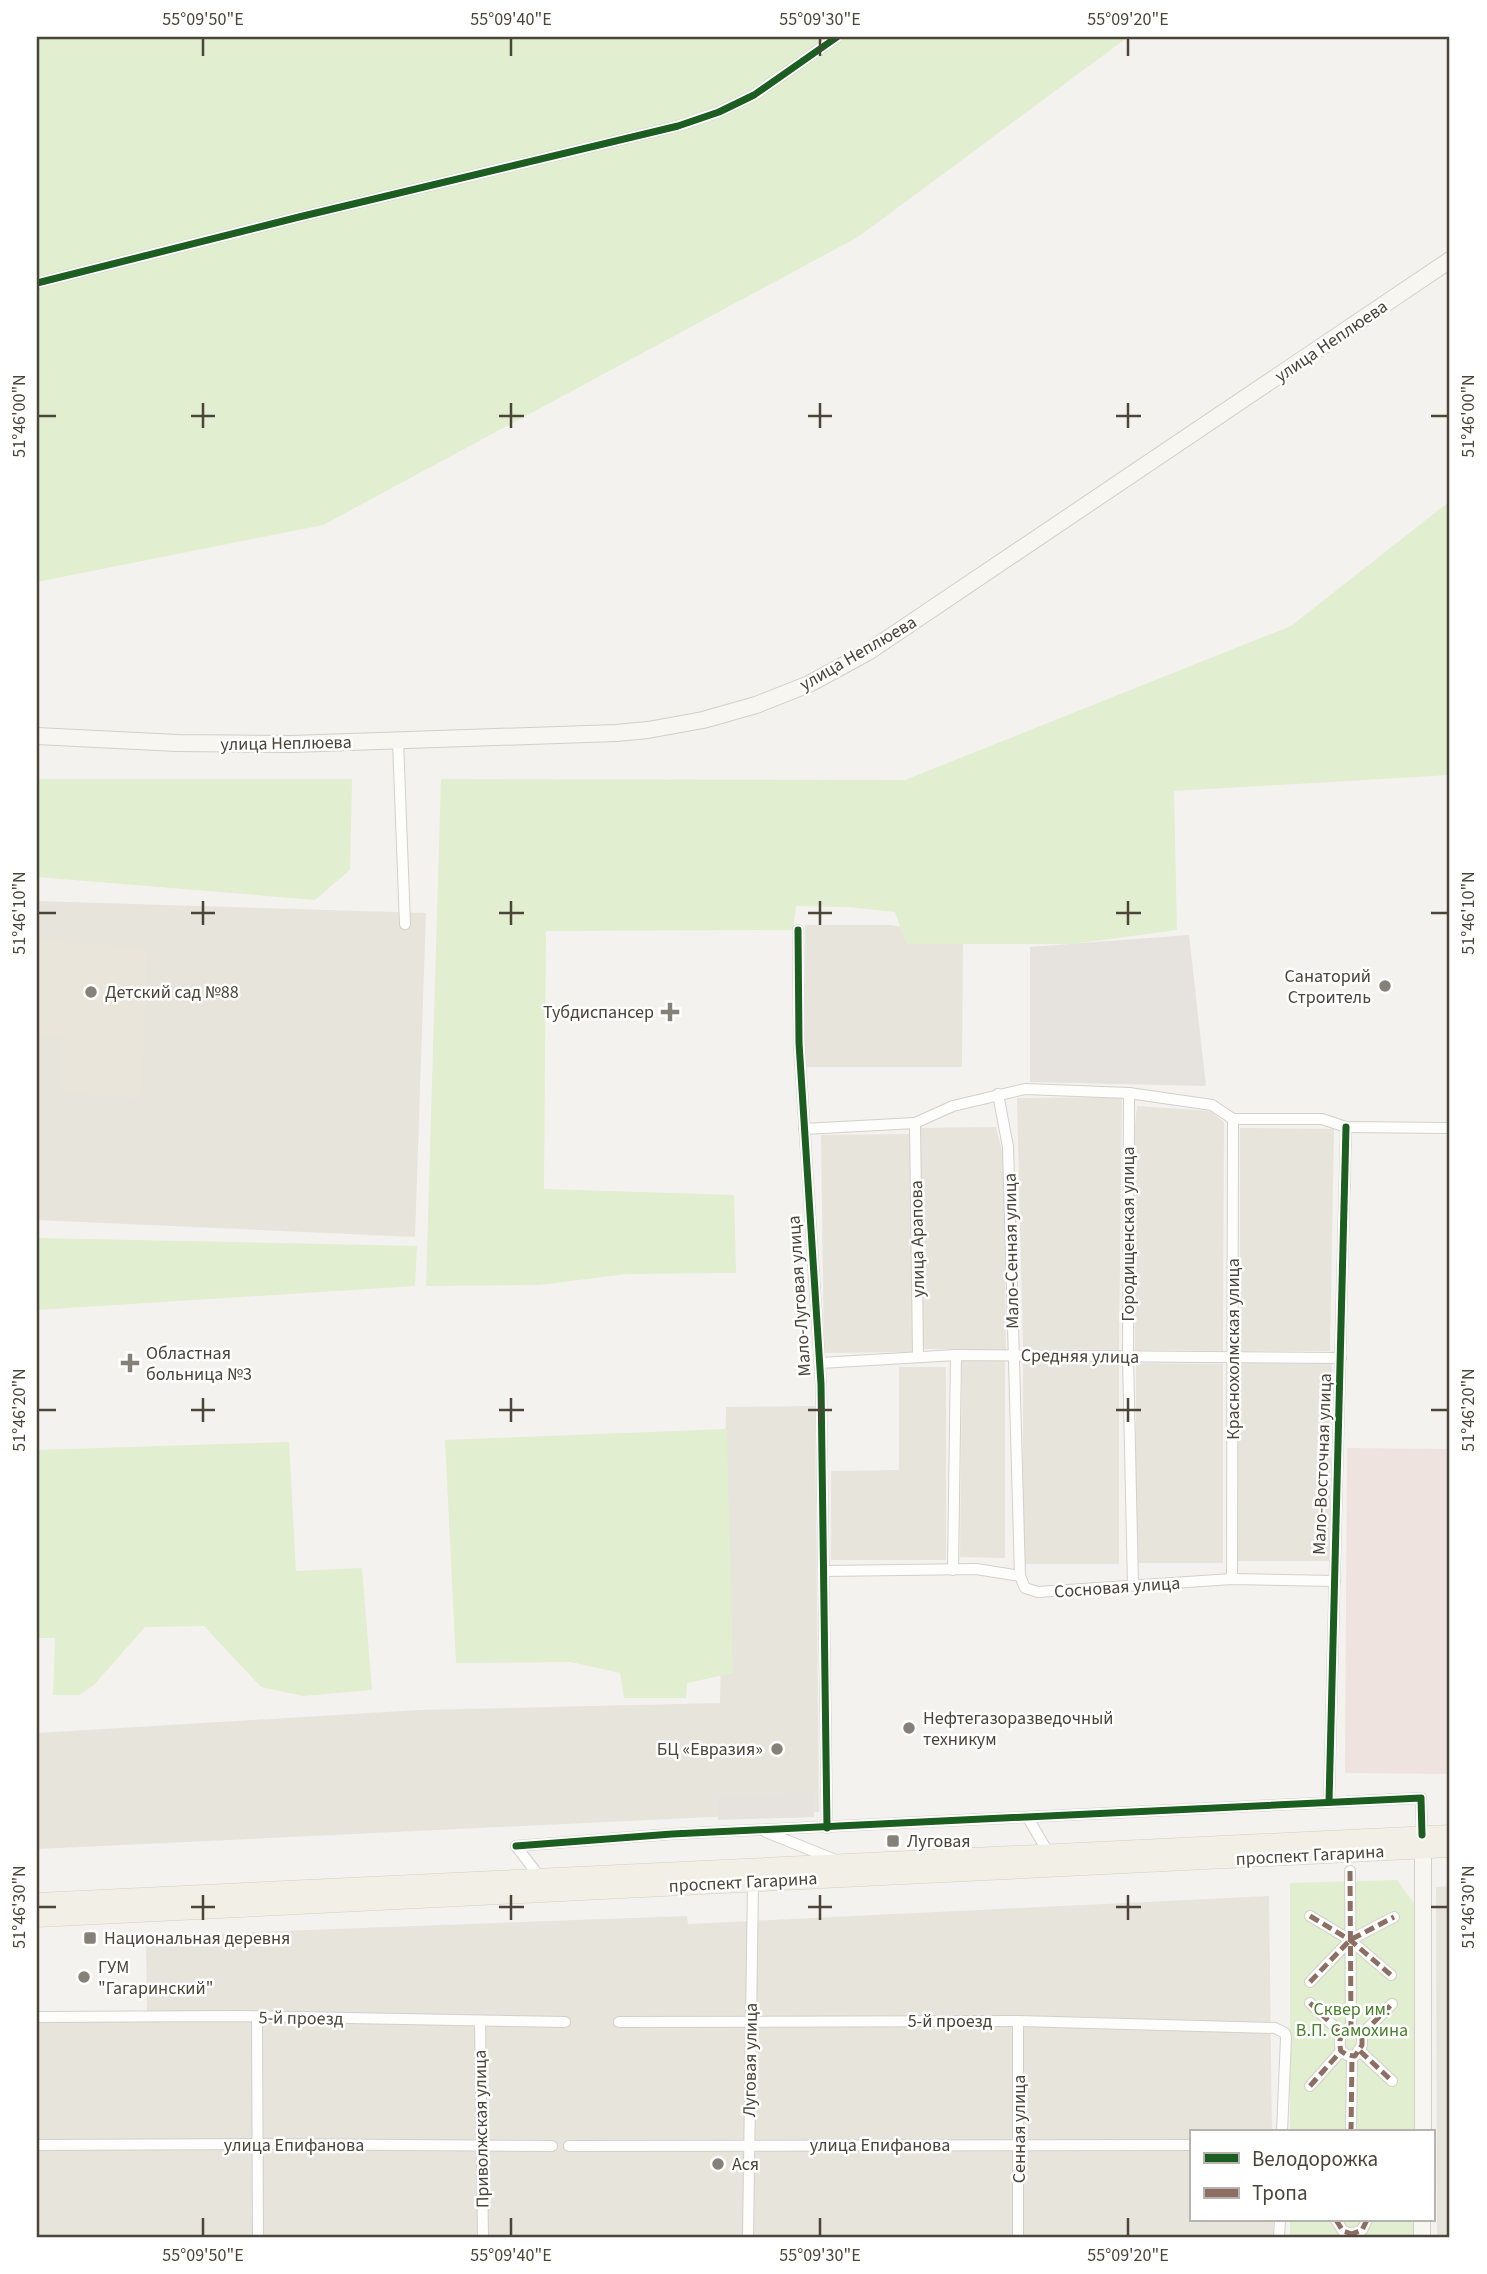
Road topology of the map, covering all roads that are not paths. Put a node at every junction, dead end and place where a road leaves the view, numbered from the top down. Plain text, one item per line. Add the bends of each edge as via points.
1 (837, 37) edge
2 (1450, 260) edge
3 (37, 283) edge
4 (37, 736) edge
5 (398, 741) junction
6 (405, 924) dead end
7 (797, 930) dead end
8 (1129, 1093) junction
9 (998, 1094) junction
10 (1233, 1119) junction
11 (915, 1123) junction
12 (1346, 1127) junction
13 (1450, 1128) edge
14 (803, 1129) junction
15 (956, 1355) junction
16 (1013, 1355) junction
17 (918, 1356) junction
18 (1128, 1357) junction
19 (1233, 1358) junction
20 (1341, 1358) junction
21 (820, 1363) junction
22 (953, 1570) junction
23 (824, 1571) junction
24 (1020, 1576) junction
25 (1232, 1579) junction
26 (1335, 1581) junction
27 (1133, 1585) junction
28 (1329, 1802) junction
29 (1028, 1818) junction
30 (827, 1828) junction
31 (763, 1830) junction
32 (1450, 1834) edge
33 (1423, 1842) junction
34 (1450, 1848) edge
35 (1048, 1852) junction
36 (839, 1862) junction
37 (1350, 1871) dead end
38 (539, 1877) junction
39 (753, 1882) junction
40 (37, 1902) edge
41 (1310, 1916) dead end
42 (1394, 1917) dead end
43 (37, 1918) edge
44 (1350, 1940) junction
45 (1391, 1975) dead end
46 (1310, 1982) dead end
47 (1310, 2003) dead end
48 (1392, 2004) dead end
49 (37, 2017) edge
50 (257, 2018) junction
51 (1018, 2021) junction
52 (480, 2022) junction
53 (565, 2022) dead end
54 (619, 2022) dead end
55 (751, 2023) junction
56 (1351, 2027) junction
57 (1342, 2034) junction
58 (1362, 2034) junction
59 (1351, 2053) junction
60 (1392, 2081) dead end
61 (1310, 2087) dead end
62 (1282, 2130) edge
63 (1351, 2130) edge
64 (1423, 2130) edge
65 (257, 2144) junction
66 (748, 2144) junction
67 (37, 2145) edge
68 (1019, 2145) junction
69 (1190, 2145) edge
70 (480, 2146) junction
71 (552, 2146) dead end
72 (569, 2146) dead end
73 (1337, 2222) edge
74 (1366, 2222) edge
75 (1352, 2235) edge
76 (258, 2237) edge
77 (483, 2237) edge
78 (748, 2237) edge
79 (1018, 2237) edge

1 - 3 street via 754,94 678,126
2 - 5 main road, улица Неплюева via 938,606 809,684 728,713 648,730
4 - 5 main road, улица Неплюева via 226,744
5 - 6 street
7 - 14 street, Мало-Луговая улица
8 - 9 street via 1025,1089
8 - 10 street via 1212,1105
8 - 18 street, Городищенская улица
9 - 11 street via 953,1105
9 - 16 street, Мало-Сенная улица via 1008,1147
10 - 12 street via 1322,1119
10 - 19 street, Краснохолмская улица
11 - 14 street
11 - 17 street, улица Арапова
12 - 13 street
12 - 20 street, Мало-Восточная улица
14 - 21 street, Мало-Луговая улица
15 - 16 street, Средняя улица
15 - 17 street, Средняя улица
15 - 22 street
16 - 18 street, Средняя улица
16 - 24 street, Мало-Сенная улица
17 - 21 street, Средняя улица
18 - 19 street, Средняя улица
18 - 27 street, Городищенская улица
19 - 20 street, Средняя улица
19 - 25 street, Краснохолмская улица
20 - 26 street, Мало-Восточная улица
21 - 23 street, Мало-Луговая улица
22 - 23 street, Сосновая улица
22 - 24 street, Сосновая улица
23 - 30 street, Мало-Луговая улица
24 - 27 street, Сосновая улица via 1026,1588 1038,1592
25 - 26 street, Сосновая улица
25 - 27 street, Сосновая улица
26 - 28 street, Мало-Восточная улица
28 - 29 street
28 - 33 street via 1420,1798
29 - 30 street
29 - 35 street
30 - 31 street
31 - 36 street
31 - 38 street via 516,1846
32 - 33 main road, проспект Гагарина
33 - 34 main road, проспект Гагарина
33 - 35 main road, проспект Гагарина
33 - 39 main road, проспект Гагарина
33 - 64 main road
35 - 36 main road, проспект Гагарина
36 - 38 main road, проспект Гагарина
37 - 44 street
38 - 40 main road, проспект Гагарина
39 - 43 main road, проспект Гагарина
39 - 55 street, Луговая улица
41 - 44 street
42 - 44 street
44 - 45 street
44 - 46 street
44 - 56 street
47 - 57 street
48 - 58 street
49 - 50 street, 5-й проезд
50 - 52 street, 5-й проезд
50 - 65 street
51 - 55 street, 5-й проезд
51 - 62 street, 5-й проезд via 1281,2030 1287,2051
51 - 68 street, Сенная улица
52 - 53 street, 5-й проезд
52 - 70 street, Приволжская улица
54 - 55 street, 5-й проезд
55 - 66 street, Луговая улица
56 - 57 street
56 - 58 street
57 - 59 street via 1339,2042
58 - 59 street
59 - 60 street
59 - 61 street
59 - 63 street
65 - 67 street, улица Епифанова
65 - 70 street, улица Епифанова
65 - 76 street
66 - 68 street, улица Епифанова
66 - 72 street, улица Епифанова
66 - 78 street, Луговая улица
68 - 69 street, улица Епифанова
68 - 79 street, Сенная улица
70 - 71 street, улица Епифанова
70 - 77 street, Приволжская улица
73 - 75 street
74 - 75 street

